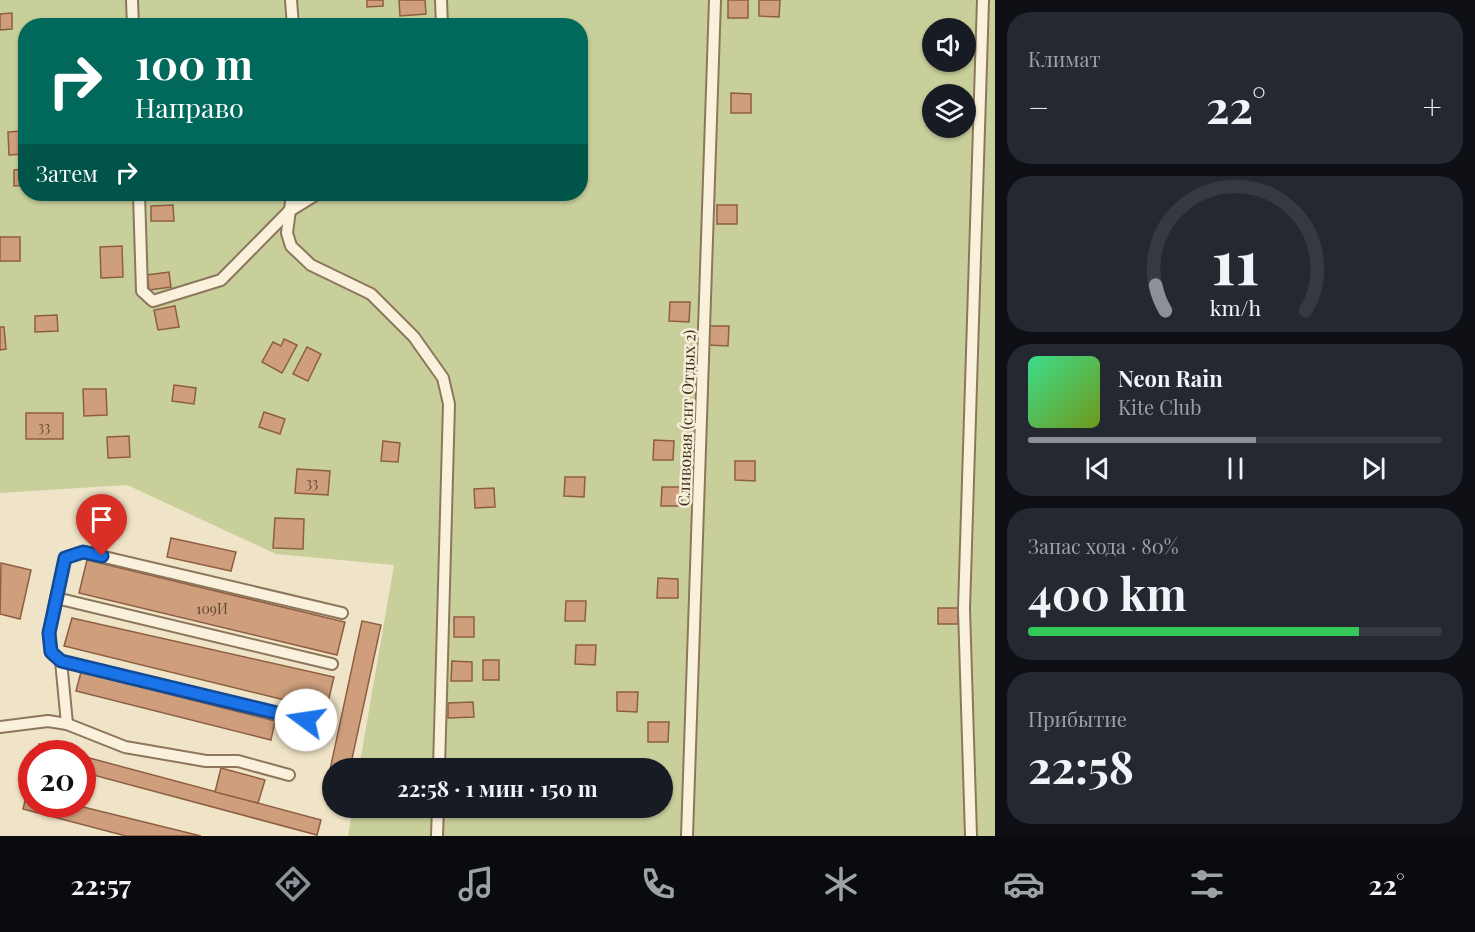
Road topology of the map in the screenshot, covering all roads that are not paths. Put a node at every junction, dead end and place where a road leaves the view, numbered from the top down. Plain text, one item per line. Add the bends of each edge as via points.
1 (132, 0) edge
2 (291, 0) edge
3 (441, 0) edge
4 (715, 0) edge
5 (983, 0) edge
6 (133, 18) edge
7 (292, 18) edge
8 (442, 18) edge
9 (139, 201) edge
10 (290, 201) edge
11 (306, 201) edge
12 (288, 212) junction
13 (56, 598) junction
14 (342, 612) dead end
15 (61, 661) junction
16 (332, 664) dead end
17 (306, 720) dead end
18 (67, 724) junction
19 (0, 726) edge
20 (439, 758) edge
21 (289, 775) dead end
22 (438, 818) edge
23 (437, 836) edge
24 (687, 836) edge
25 (971, 836) edge

1 - 6 lane
2 - 7 lane
3 - 8 lane
4 - 24 lane, Сливовая (снт Отдых 2)
5 - 25 lane via 964,609
9 - 12 lane via 142,291 153,301 220,280
10 - 12 lane
11 - 12 lane
12 - 20 lane via 291,246 311,265 371,294 414,337 443,378 449,404
13 - 14 lane via 65,558 83,552
13 - 15 lane via 49,633 51,652
13 - 16 lane
15 - 17 lane
15 - 18 lane
18 - 19 lane via 48,721
18 - 21 lane via 125,747 206,761 238,761
22 - 23 lane

